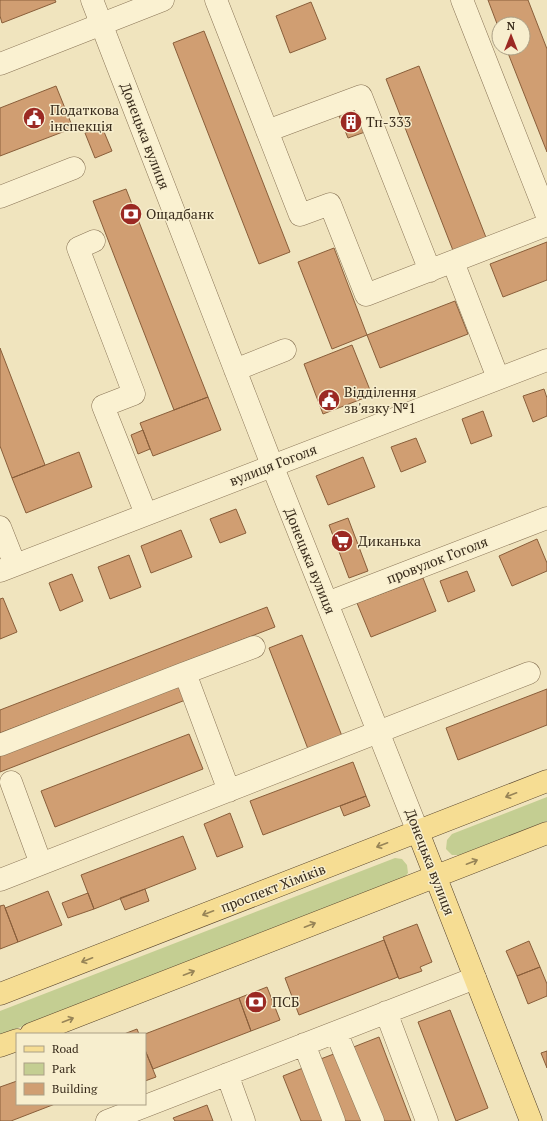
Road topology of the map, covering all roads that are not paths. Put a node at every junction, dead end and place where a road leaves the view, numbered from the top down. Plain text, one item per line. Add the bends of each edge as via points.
1 (92, 0) edge
2 (163, 0) edge
3 (216, 0) edge
4 (462, 0) edge
5 (102, 25) junction
6 (1, 61) edge
7 (267, 131) junction
8 (74, 168) dead end
9 (0, 197) edge
10 (547, 216) edge
11 (547, 225) edge
12 (94, 241) dead end
13 (452, 262) junction
14 (430, 271) junction
15 (285, 350) dead end
16 (547, 360) edge
17 (235, 370) junction
18 (498, 378) junction
19 (272, 465) junction
20 (146, 514) junction
21 (547, 518) edge
22 (0, 527) edge
23 (7, 568) edge
24 (327, 603) junction
25 (254, 646) dead end
26 (185, 673) junction
27 (529, 673) dead end
28 (378, 732) junction
29 (0, 745) edge
30 (547, 781) edge
31 (11, 782) dead end
32 (229, 791) junction
33 (418, 832) junction
34 (547, 833) edge
35 (41, 864) junction
36 (436, 876) junction
37 (0, 880) edge
38 (475, 978) junction
39 (0, 994) edge
40 (386, 1012) junction
41 (336, 1032) junction
42 (34, 1033) edge
43 (16, 1040) edge
44 (304, 1044) junction
45 (0, 1046) edge
46 (227, 1074) junction
47 (131, 1117) edge
48 (107, 1121) edge
49 (244, 1121) edge
50 (334, 1121) edge
51 (373, 1121) edge
52 (427, 1121) edge
53 (531, 1121) edge

1 - 5 street, Донецька вулиця
2 - 5 street
3 - 7 street
4 - 10 street
5 - 6 street
5 - 17 street, Донецька вулиця
7 - 14 street via 361,96
7 - 14 street via 300,215 330,204 366,295
8 - 9 street
11 - 13 street
12 - 20 street via 78,248 134,394 103,406
13 - 14 street
13 - 18 street
15 - 17 street
16 - 18 street, вулиця Гоголя
17 - 19 street, Донецька вулиця
18 - 19 street, вулиця Гоголя
19 - 20 street, вулиця Гоголя
19 - 24 street, Донецька вулиця
20 - 23 street, вулиця Гоголя
21 - 24 street, провулок Гоголя
22 - 23 street
24 - 28 street, Донецька вулиця
25 - 26 street
26 - 29 street
26 - 32 street
27 - 28 street
28 - 32 street
28 - 33 street, Донецька вулиця
30 -> 33 main road, проспект Хіміків
31 - 35 street
32 - 35 street
33 - 36 main road, Донецька вулиця
33 -> 39 main road, проспект Хіміків
36 -> 34 main road
35 - 37 street
36 - 38 main road, Донецька вулиця
42 -> 36 main road
38 - 40 street
38 - 53 main road, Донецька вулиця
40 - 41 street
40 - 52 street
41 - 44 street
41 - 51 street
43 - 45 main road
44 - 46 street
44 - 50 street
46 - 47 street
46 - 49 street
47 - 48 street

